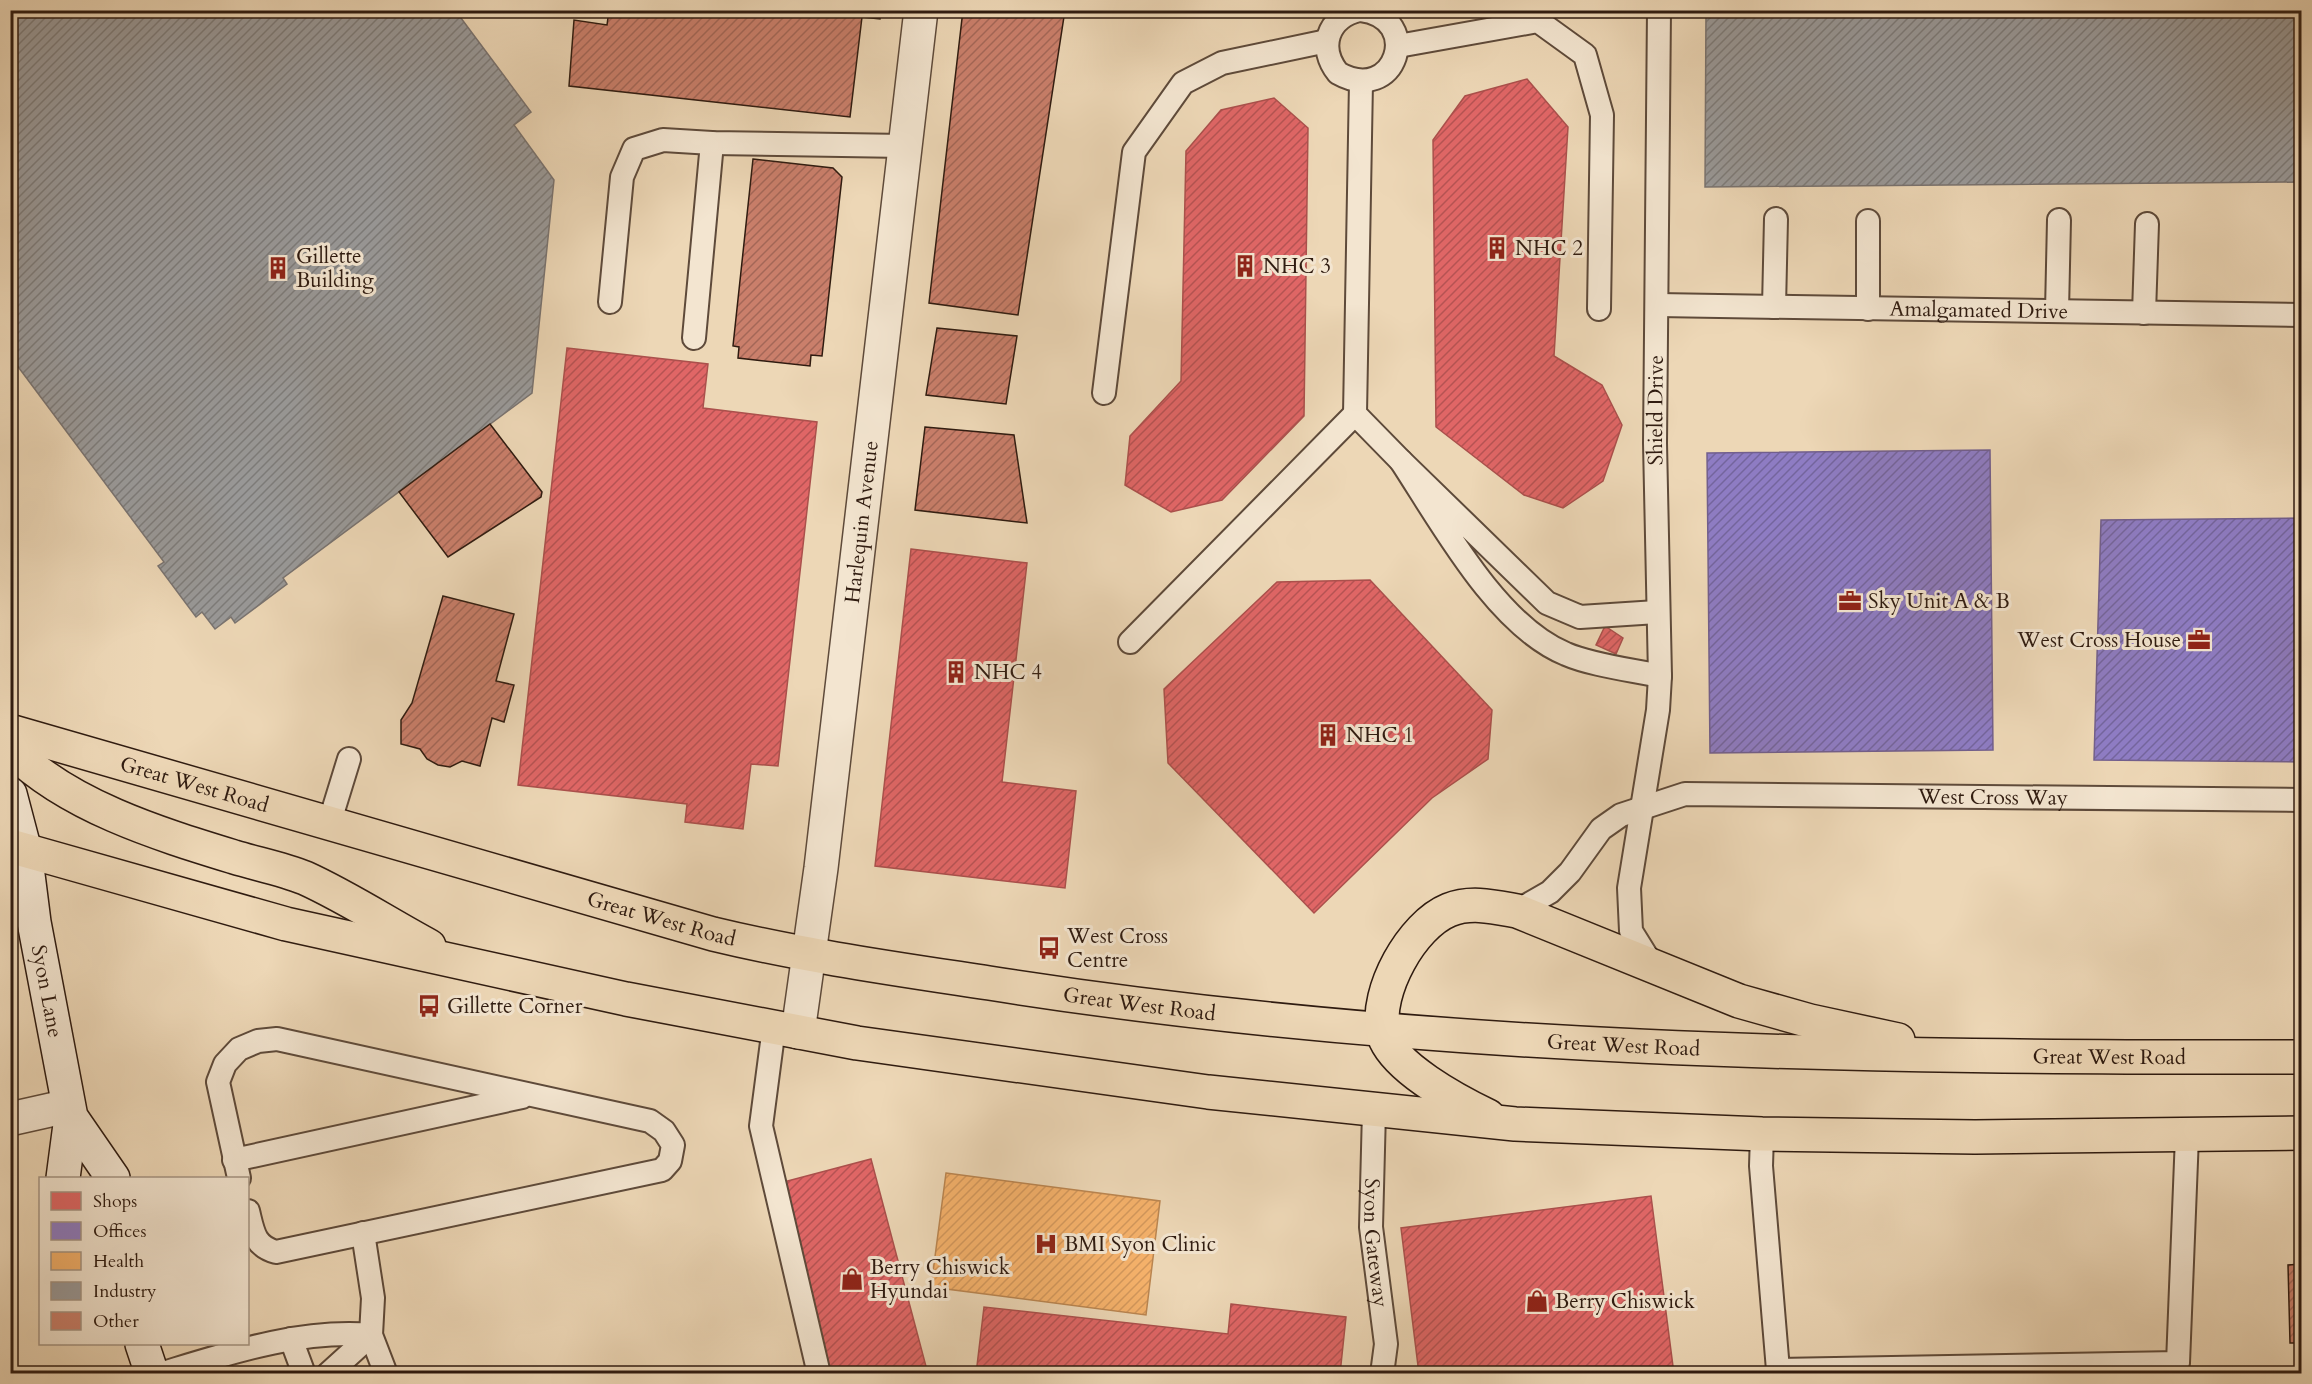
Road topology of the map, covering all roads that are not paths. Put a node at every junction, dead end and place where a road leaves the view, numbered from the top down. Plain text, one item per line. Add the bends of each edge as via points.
1 (921, 10) edge
2 (1360, 10) edge
3 (1659, 10) edge
4 (1327, 41) junction
5 (1398, 46) junction
6 (1361, 82) junction
7 (712, 143) junction
8 (905, 146) junction
9 (1776, 219) dead end
10 (1868, 220) dead end
11 (2060, 220) dead end
12 (2147, 224) dead end
13 (610, 302) dead end
14 (1658, 305) junction
15 (1774, 307) junction
16 (1599, 309) dead end
17 (1868, 309) junction
18 (2058, 311) junction
19 (2144, 313) junction
20 (2301, 315) edge
21 (694, 338) dead end
22 (1104, 393) dead end
23 (1355, 414) junction
24 (1401, 461) junction
25 (1657, 612) junction
26 (1130, 642) dead end
27 (1660, 676) junction
28 (10, 730) edge
29 (10, 748) edge
30 (349, 759) dead end
31 (10, 794) edge
32 (2301, 800) edge
33 (1641, 808) junction
34 (329, 824) junction
35 (15, 844) edge
36 (1517, 911) junction
37 (808, 954) junction
38 (462, 964) junction
39 (1654, 968) junction
40 (786, 1030) junction
41 (1383, 1032) junction
42 (2301, 1057) edge
43 (1981, 1058) junction
44 (530, 1095) junction
45 (69, 1111) junction
46 (1374, 1111) junction
47 (10, 1119) edge
48 (1515, 1124) junction
49 (2301, 1133) edge
50 (1762, 1134) junction
51 (2187, 1136) junction
52 (236, 1169) edge
53 (63, 1177) edge
54 (112, 1177) edge
55 (249, 1215) edge
56 (363, 1233) junction
57 (371, 1335) junction
58 (291, 1339) junction
59 (142, 1345) edge
60 (1778, 1372) edge
61 (152, 1374) edge
62 (160, 1374) edge
63 (304, 1374) edge
64 (328, 1374) edge
65 (386, 1374) edge
66 (819, 1374) edge
67 (1382, 1374) edge

1 - 8 street, Harlequin Avenue
2 - 4 lane via 1338,20
2 - 5 lane via 1382,16 1390,24
3 - 14 lane, Shield Drive
4 - 6 lane via 1331,64 1338,73
4 - 22 lane via 1222,63 1183,83 1134,152
5 - 6 lane via 1391,68
5 - 16 lane via 1538,21 1585,56 1602,116
6 - 23 lane
7 - 8 lane
7 - 13 lane via 663,140 634,149 622,177
7 - 21 lane
8 - 37 street, Harlequin Avenue
9 - 15 lane
10 - 17 lane
11 - 18 lane
12 - 19 lane
14 - 15 lane, Amalgamated Drive
14 - 25 lane, Shield Drive via 1654,443
15 - 17 lane, Amalgamated Drive
17 - 18 lane, Amalgamated Drive
18 - 19 lane, Amalgamated Drive
19 - 20 lane, Amalgamated Drive
23 - 24 lane
23 - 26 lane
24 - 25 lane via 1547,603 1580,617
24 - 27 lane via 1482,583 1527,630 1566,654
25 - 27 lane, Shield Drive
27 - 33 lane, Shield Drive
28 - 34 highway, Great West Road
29 - 38 highway via 55,783 107,811 158,834 304,878
30 - 34 lane
31 - 35 street, Syon Lane
32 - 33 lane, West Cross Way via 1685,794
33 - 36 lane, West Cross Way via 1621,814 1601,829 1550,892
33 - 39 lane, Shield Drive via 1629,888 1631,931
34 - 37 highway, Great West Road via 713,934
35 - 38 highway via 286,924
35 - 45 street, Syon Lane via 34,922
36 - 39 highway
36 - 41 highway via 1480,905 1450,909 1428,923 1406,948 1393,973 1384,1004
37 - 40 street, Harlequin Avenue
37 - 41 highway, Great West Road via 1057,994
38 - 40 highway
39 - 43 highway via 1738,1001 1810,1021
40 - 46 highway via 1196,1090
40 - 66 lane via 761,1126
41 - 43 highway, Great West Road via 1653,1048
41 - 48 highway via 1402,1060 1422,1077 1473,1109
42 - 43 highway, Great West Road
44 - 52 lane
44 - 52 lane via 277,1039 258,1041 239,1049 225,1064 218,1082
44 - 56 lane via 650,1120 673,1145 670,1161 662,1170
45 - 47 street
45 - 53 street, Syon Lane
45 - 54 street, Syon Lane
46 - 48 highway
46 - 67 lane, Syon Gateway via 1371,1227 1386,1344
48 - 50 highway
49 - 51 highway
50 - 51 highway
50 - 60 lane via 1761,1166
51 - 60 lane via 2178,1363
55 - 56 lane via 255,1239 264,1248 276,1251
56 - 57 lane via 373,1298
57 - 58 lane via 338,1332
57 - 64 lane
57 - 65 lane
58 - 62 lane
58 - 63 lane
59 - 61 street

